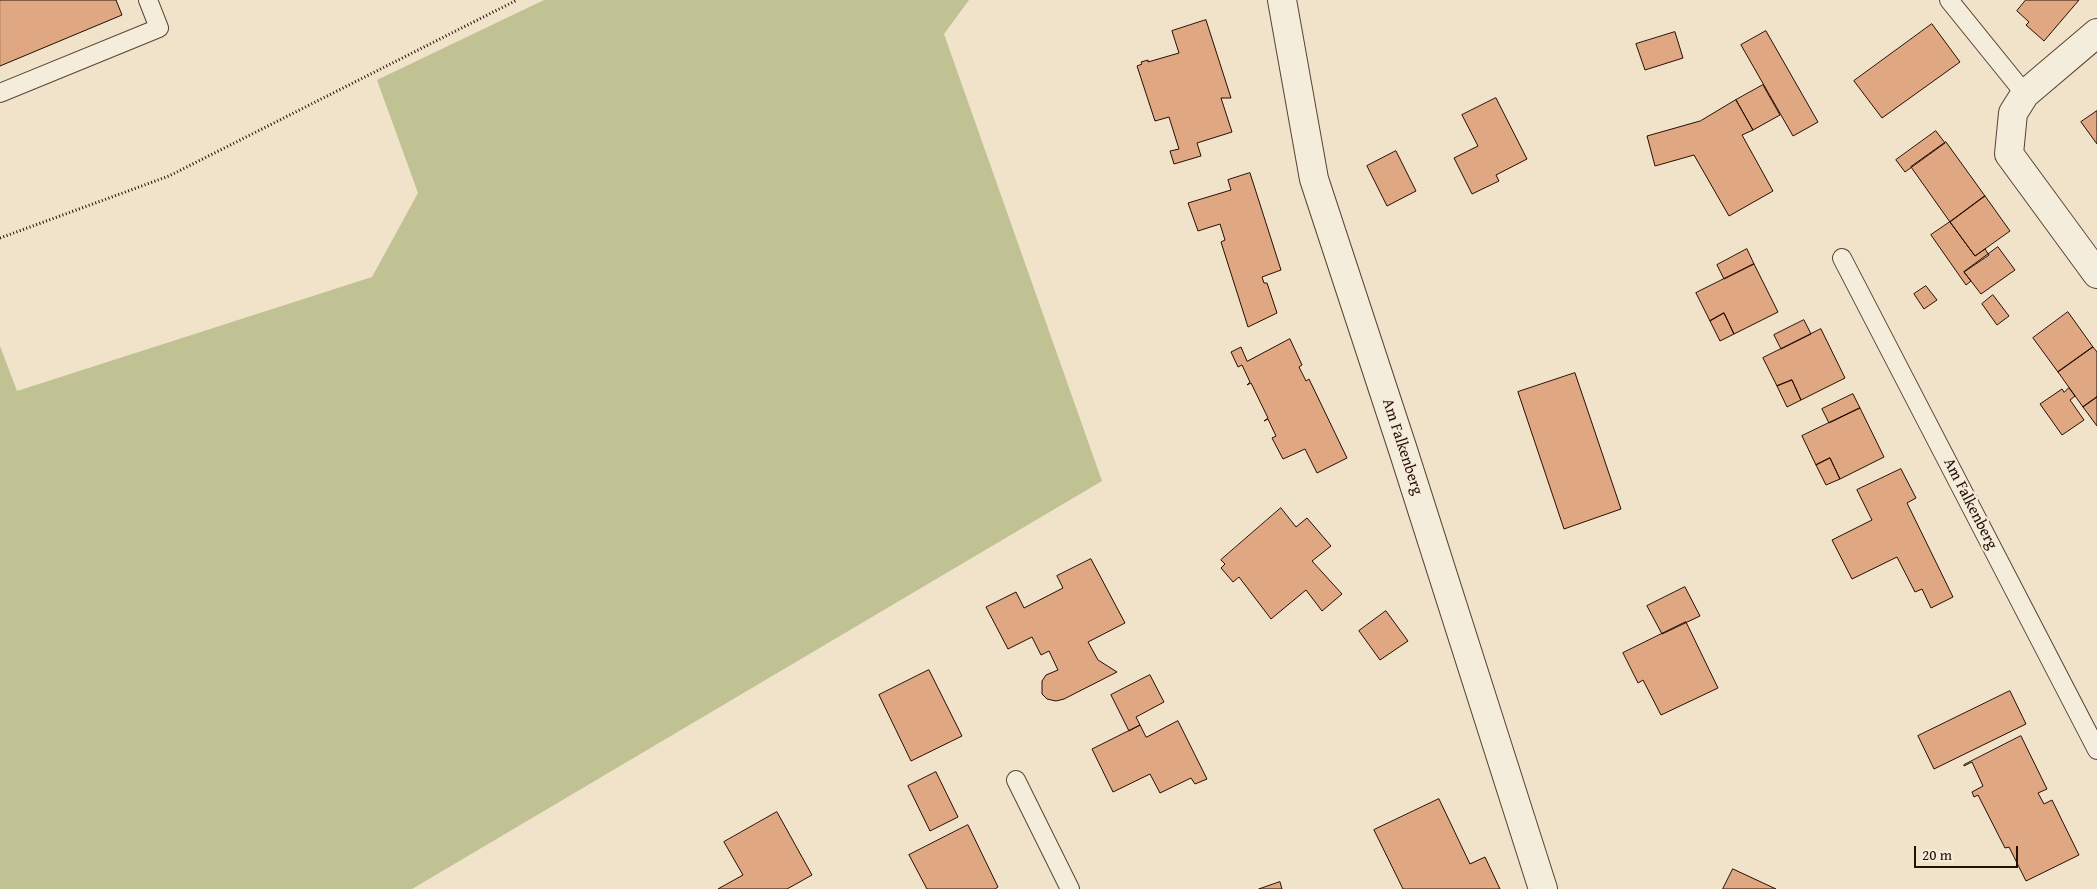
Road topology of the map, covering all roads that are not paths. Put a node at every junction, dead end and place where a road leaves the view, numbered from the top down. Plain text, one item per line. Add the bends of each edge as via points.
1 (148, 0) edge
2 (1282, 0) edge
3 (1949, 0) edge
4 (2097, 33) edge
5 (0, 93) edge
6 (2025, 94) junction
7 (1842, 258) dead end
8 (2097, 274) edge
9 (2097, 750) edge
10 (1016, 780) dead end
11 (1070, 889) edge
12 (1543, 889) edge

1 - 5 lane via 159,28
2 - 12 street, Am Falkenberg via 1314,180
3 - 6 lane
4 - 6 street
6 - 8 street via 2013,113 2009,154
7 - 9 lane, Am Falkenberg
10 - 11 lane

